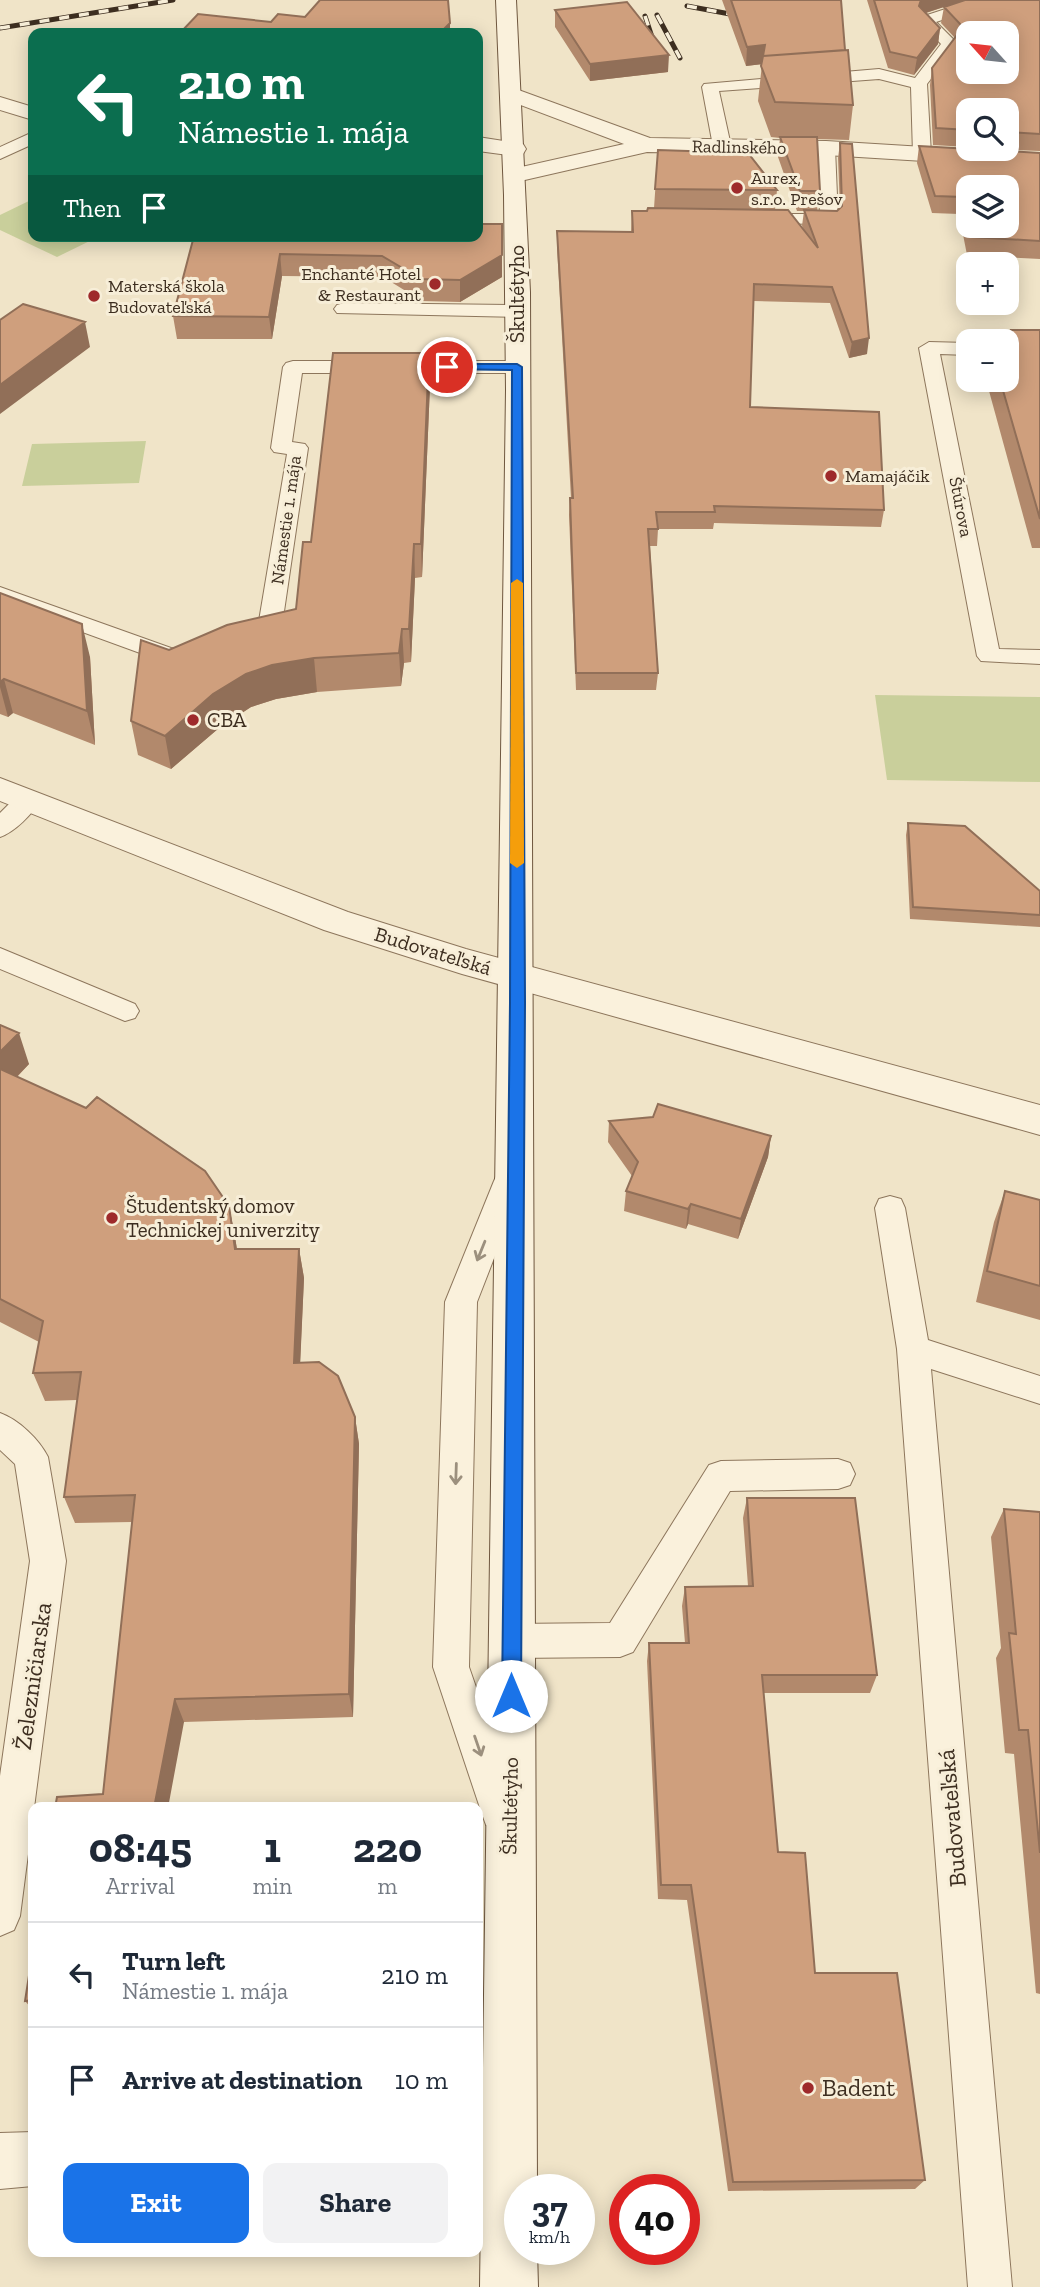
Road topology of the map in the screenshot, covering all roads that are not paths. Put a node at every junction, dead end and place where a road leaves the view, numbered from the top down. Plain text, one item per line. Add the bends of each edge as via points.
1 (506, 0) edge
2 (989, 0) edge
3 (919, 84) junction
4 (513, 94) junction
5 (0, 103) edge
6 (28, 112) edge
7 (28, 140) edge
8 (647, 145) junction
9 (483, 146) edge
10 (722, 146) junction
11 (826, 148) junction
12 (0, 154) edge
13 (922, 154) junction
14 (1040, 161) edge
15 (516, 162) junction
16 (732, 219) edge
17 (344, 309) dead end
18 (517, 312) junction
19 (956, 349) edge
20 (517, 367) junction
21 (0, 594) edge
22 (219, 641) edge
23 (194, 648) edge
24 (1040, 657) edge
25 (14, 794) edge
26 (0, 828) edge
27 (0, 958) edge
28 (517, 976) junction
29 (125, 1011) dead end
30 (1040, 1120) edge
31 (516, 1165) junction
32 (890, 1208) dead end
33 (913, 1349) junction
34 (1040, 1390) edge
35 (0, 1428) edge
36 (838, 1474) dead end
37 (511, 1641) junction
38 (510, 1841) junction
39 (0, 1916) edge
40 (493, 2131) edge
41 (28, 2159) edge
42 (0, 2161) edge
43 (509, 2287) edge
44 (990, 2287) edge

1 - 4 street, Škultétyho
2 - 3 lane via 926,20 950,44
3 - 10 lane via 879,74 710,87
3 - 13 lane
4 - 8 street, Radlinského
4 - 15 street, Škultétyho
5 - 6 street
7 - 12 lane
8 - 10 street, Radlinského
8 - 15 street, Radlinského
9 - 15 street
10 - 11 street, Radlinského
11 - 13 street, Radlinského
11 - 16 lane via 829,220
13 - 14 street, Radlinského
15 - 18 street, Škultétyho
17 - 18 lane
18 - 20 street, Škultétyho
19 - 24 lane, Štúrova via 929,348 989,656
20 - 22 lane, Námestie 1. mája via 293,367 281,448 298,448 270,625
20 - 28 street, Škultétyho
21 - 23 lane via 170,656
25 - 26 lane
25 - 28 street, Budovateľská via 336,921
27 - 29 lane
28 - 30 street, Budovateľská
28 - 31 street, Škultétyho
31 - 37 street, Škultétyho
31 -> 38 lane via 461,1302 451,1667
32 - 33 lane, Budovateľská
33 - 34 lane
33 - 44 lane, Budovateľská
35 - 39 lane, Železničiarska via 31,1457 48,1561
36 - 37 lane via 721,1476 620,1640
37 - 38 street, Škultétyho
38 - 40 street, Škultétyho
40 - 43 street, Škultétyho
41 - 42 street

